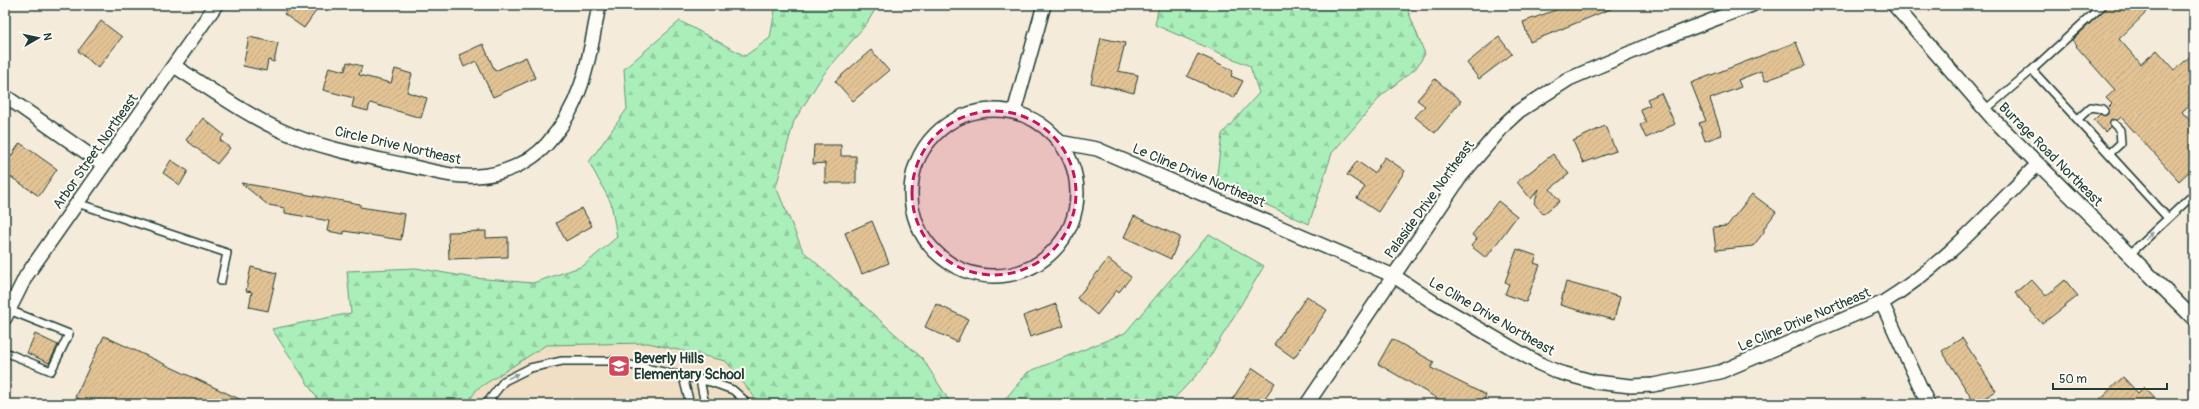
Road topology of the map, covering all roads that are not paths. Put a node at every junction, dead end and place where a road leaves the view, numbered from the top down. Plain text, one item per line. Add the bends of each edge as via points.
1 (216, 5) edge
2 (598, 5) edge
3 (1044, 5) edge
4 (1752, 5) edge
5 (1894, 5) edge
6 (2103, 5) edge
7 (174, 66) junction
8 (2032, 70) junction
9 (5, 96) edge
10 (1985, 110) junction
11 (2104, 111) dead end
12 (1014, 112) junction
13 (2078, 119) junction
14 (2114, 124) dead end
15 (1059, 142) junction
16 (2109, 154) junction
17 (2038, 164) junction
18 (104, 165) junction
19 (2194, 194) edge
20 (78, 203) junction
21 (2168, 218) junction
22 (2129, 255) junction
23 (1394, 276) junction
24 (221, 281) dead end
25 (1882, 303) junction
26 (7, 314) edge
27 (2194, 319) edge
28 (5, 352) edge
29 (683, 376) junction
30 (700, 380) junction
31 (486, 404) edge
32 (690, 404) edge
33 (705, 404) edge
34 (746, 404) edge
35 (1307, 404) edge
36 (1928, 404) edge

1 - 7 street, Arbor Street Northeast
2 - 7 street, Circle Drive Northeast via 580,93 567,119 546,145 532,157 505,171 477,176 450,175 370,157 281,130 229,102
3 - 12 street
4 - 23 street, Palaside Drive Northeast via 1660,40 1569,79 1525,106 1506,123 1461,176
5 - 10 street, Burrage Road Northeast
6 - 8 lane
7 - 18 street, Arbor Street Northeast
8 - 10 lane
8 - 13 lane
9 - 18 street
10 - 17 street, Burrage Road Northeast
11 - 13 lane via 2091,107
12 - 15 street via 1046,129
12 - 15 street via 980,111 960,118 937,132 918,159 911,185 914,218 922,235 948,264 985,277 1004,276 1023,272 1040,263 1055,250 1074,216 1077,197 1075,177 1069,159
13 - 16 lane
14 - 16 lane via 2120,130 2121,142
15 - 23 street, Le Cline Drive Northeast via 1097,149
16 - 21 lane
17 - 22 street, Burrage Road Northeast
17 - 25 street, Le Cline Drive Northeast via 1942,259
18 - 20 street, Arbor Street Northeast
19 - 21 lane
20 - 24 lane via 227,253
20 - 26 street, Arbor Street Northeast via 26,276
22 -> 21 lane
22 - 27 street, Burrage Road Northeast
23 - 25 street, Le Cline Drive Northeast via 1433,302 1538,363 1558,372 1595,382 1631,386 1653,385 1720,372
23 - 35 street, Palaside Drive Northeast
25 - 36 street
26 - 28 lane via 69,334 51,371
29 - 30 lane
31 -> 29 lane via 504,381 530,368 562,361 611,361
29 - 32 lane
30 - 33 lane
30 - 34 lane via 733,390

